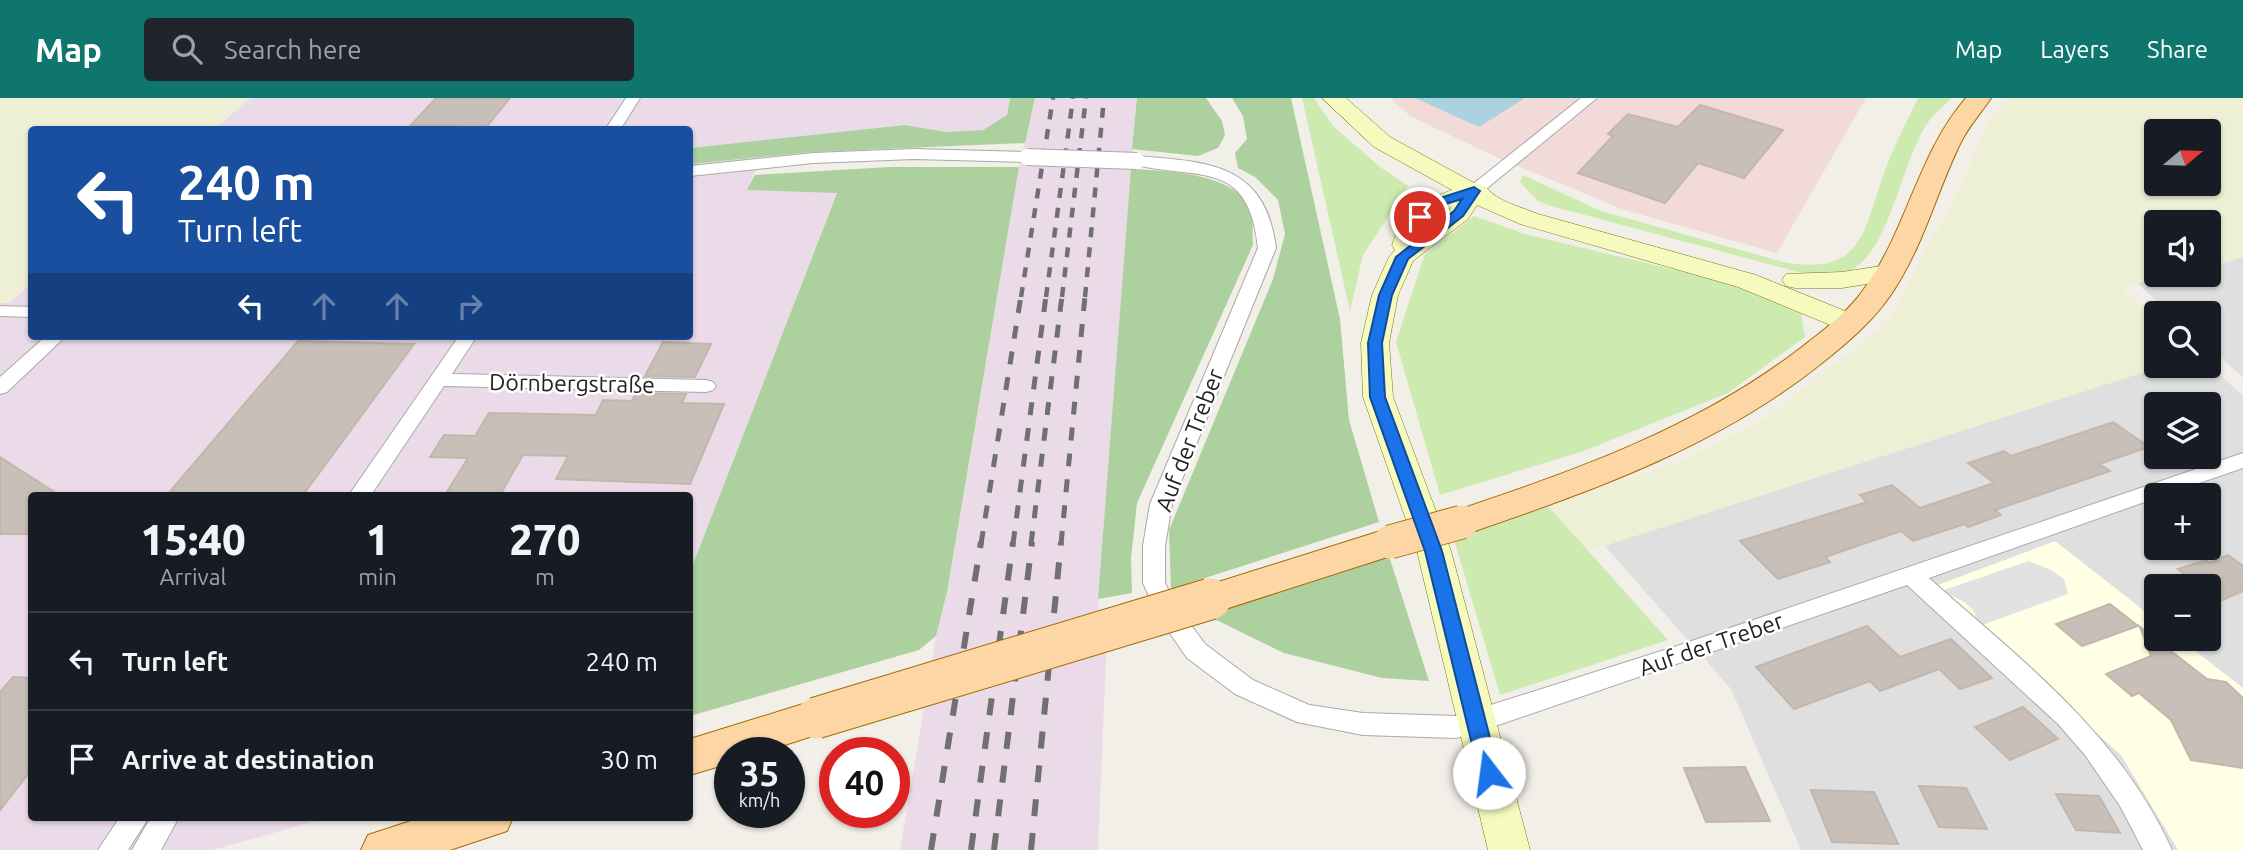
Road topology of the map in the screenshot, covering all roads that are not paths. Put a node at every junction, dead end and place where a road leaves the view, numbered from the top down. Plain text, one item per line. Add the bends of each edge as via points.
1 (634, 98) edge
2 (1333, 98) edge
3 (1590, 98) edge
4 (1979, 98) edge
5 (615, 126) edge
6 (693, 171) edge
7 (1474, 191) junction
8 (1888, 272) junction
9 (1795, 279) junction
10 (0, 311) edge
11 (28, 312) edge
12 (1850, 323) junction
13 (53, 340) edge
14 (465, 340) edge
15 (437, 380) junction
16 (706, 386) dead end
17 (0, 388) edge
18 (2243, 460) edge
19 (361, 492) edge
20 (1910, 575) junction
21 (1475, 722) junction
22 (693, 756) edge
23 (133, 821) edge
24 (164, 821) edge
25 (478, 821) edge
26 (112, 850) edge
27 (146, 850) edge
28 (384, 850) edge
29 (1509, 850) edge
30 (2158, 850) edge

1 - 5 street
2 - 7 main road via 1382,142
3 - 7 street
4 - 8 main road via 1952,131 1914,228
6 - 21 street, Auf der Treber, bridge via 813,158 914,154 1189,165 1238,183 1264,213 1267,248 1161,504 1154,583 1166,610 1196,651 1244,687 1306,715 1363,724 1455,727
7 - 9 main road
7 - 12 main road via 1529,219 1747,281
7 - 21 main road via 1459,214 1402,257 1385,295 1375,343 1378,397 1434,551
8 - 9 main road via 1849,281
8 - 12 main road via 1876,294
9 - 12 main road via 1836,301
10 - 11 street
12 - 22 main road, bridge via 1749,401 1672,443 1567,486
13 - 17 street
14 - 15 street
15 - 16 street, Dörnbergstraße
15 - 19 street
18 - 20 street, Auf der Treber
20 - 21 street, Auf der Treber
20 - 30 street via 2067,717 2129,798
21 - 29 main road
23 - 26 street
24 - 27 street
25 - 28 main road

